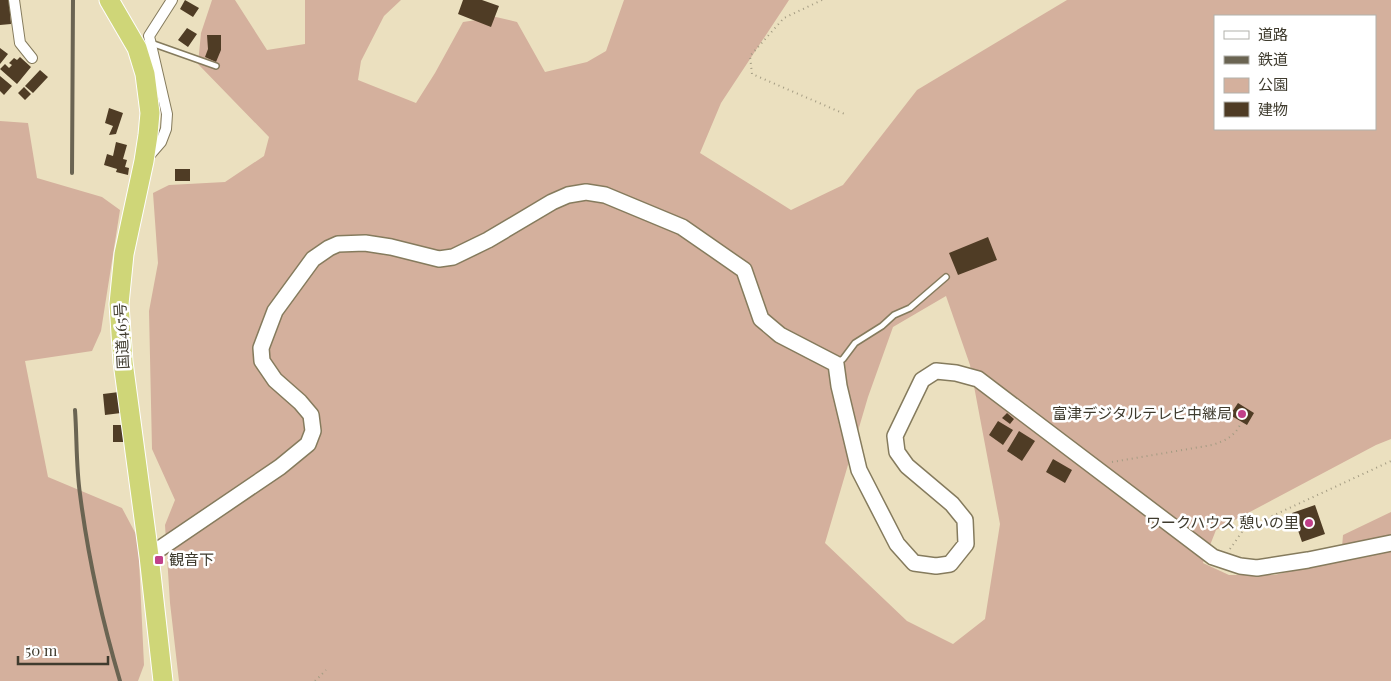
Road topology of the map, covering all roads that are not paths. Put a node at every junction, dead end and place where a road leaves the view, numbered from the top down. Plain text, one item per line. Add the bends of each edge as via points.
1 (14, 0) edge
2 (109, 0) edge
3 (172, 0) edge
4 (144, 45) junction
5 (32, 58) dead end
6 (216, 66) dead end
7 (946, 277) dead end
8 (836, 364) junction
9 (1391, 543) edge
10 (149, 556) junction
11 (163, 681) edge

1 - 5 street via 20,43
2 - 4 highway, 国道465号
3 - 4 street
4 - 6 lane
4 - 10 highway, 国道465号 via 144,74 150,113 148,135 124,254 119,304 122,362
7 - 8 lane via 910,308 894,315 854,343
8 - 9 street via 838,386 859,470 897,544 914,563 950,564 966,544 965,520 952,504 907,466 897,452 895,436 922,380 936,371 978,379 1222,562 1257,568
8 - 10 street via 780,335 761,319 744,270 682,227 605,194 586,192 568,196 453,257 440,259 365,243 338,244 313,260 275,311 261,348 262,362 275,380 311,415 313,431 308,444 280,467
10 - 11 highway, 国道465号

